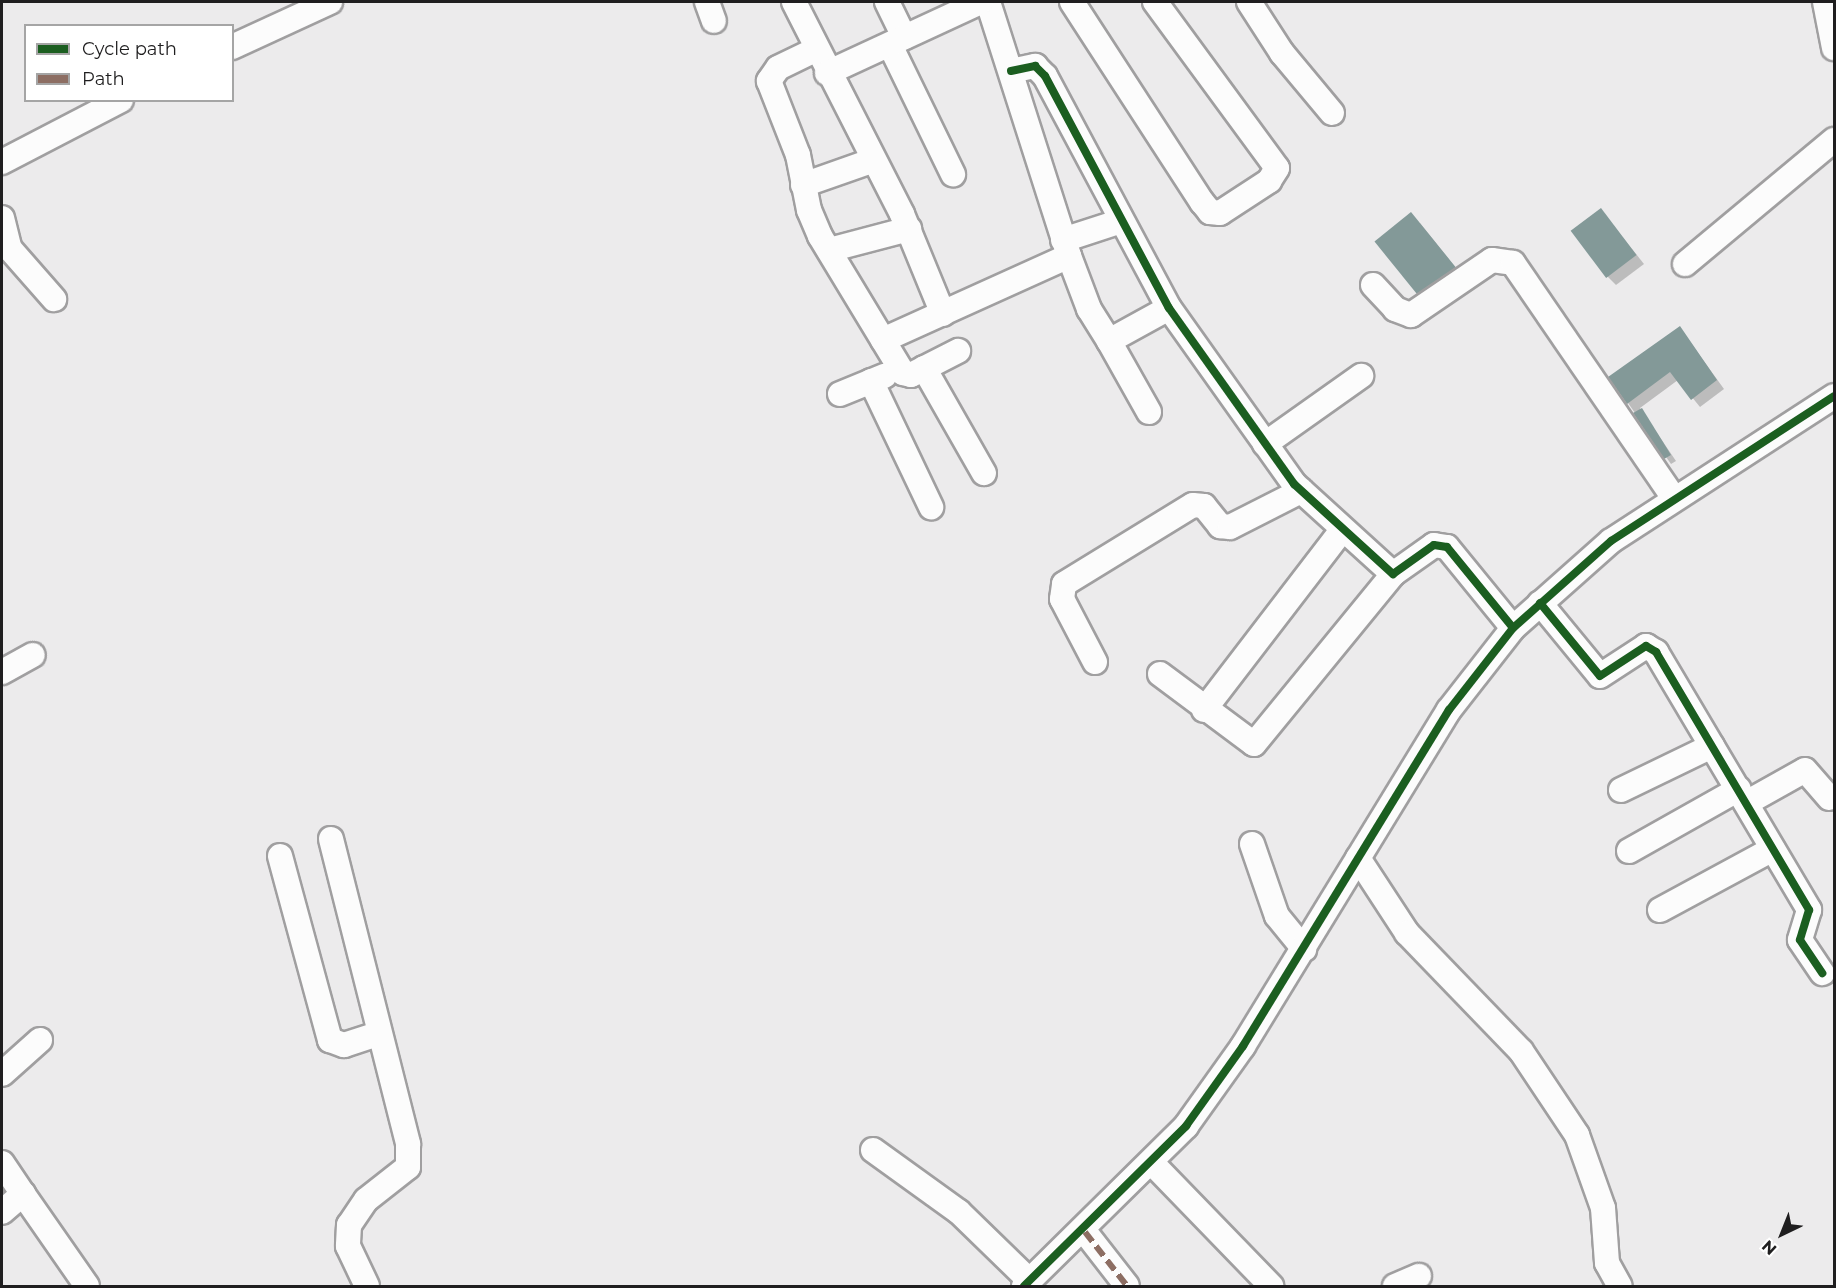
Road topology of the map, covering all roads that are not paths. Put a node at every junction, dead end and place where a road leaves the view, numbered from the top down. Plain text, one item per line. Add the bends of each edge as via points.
1 (330, 2) edge
2 (794, 2) edge
3 (887, 2) edge
4 (981, 2) edge
5 (988, 2) edge
6 (1072, 2) edge
7 (1155, 2) edge
8 (1248, 2) edge
9 (1829, 4) edge
10 (897, 41) junction
11 (234, 46) edge
12 (1834, 48) edge
13 (815, 50) junction
14 (1011, 71) junction
15 (827, 73) junction
16 (117, 102) edge
17 (1332, 113) dead end
18 (1834, 140) edge
19 (874, 160) junction
20 (2, 162) edge
21 (953, 174) dead end
22 (803, 185) junction
23 (2, 218) edge
24 (1121, 221) junction
25 (909, 229) junction
26 (1066, 248) junction
27 (829, 250) junction
28 (1685, 264) dead end
29 (1373, 285) dead end
30 (54, 299) dead end
31 (1169, 308) junction
32 (942, 314) junction
33 (883, 340) junction
34 (1109, 341) junction
35 (958, 351) dead end
36 (924, 368) junction
37 (900, 369) junction
38 (1361, 376) dead end
39 (870, 381) junction
40 (840, 394) dead end
41 (1834, 396) edge
42 (1149, 412) dead end
43 (1265, 444) junction
44 (984, 472) dead end
45 (1301, 491) junction
46 (1673, 497) junction
47 (931, 507) dead end
48 (1342, 530) junction
49 (1393, 573) junction
50 (1540, 603) junction
51 (1513, 628) junction
52 (33, 655) dead end
53 (1095, 662) dead end
54 (2, 672) edge
55 (1160, 674) dead end
56 (1204, 710) junction
57 (1712, 746) junction
58 (1621, 790) dead end
59 (1743, 796) junction
60 (1829, 798) dead end
61 (331, 839) dead end
62 (1252, 844) dead end
63 (1773, 849) junction
64 (1629, 851) dead end
65 (280, 856) dead end
66 (1358, 858) junction
67 (1660, 910) dead end
68 (1304, 949) junction
69 (1822, 973) dead end
70 (377, 1034) junction
71 (40, 1040) dead end
72 (2, 1074) edge
73 (873, 1150) dead end
74 (1151, 1161) junction
75 (2, 1163) edge
76 (23, 1194) junction
77 (2, 1212) edge
78 (1085, 1232) junction
79 (1419, 1276) dead end
80 (1027, 1284) edge
81 (87, 1287) edge
82 (367, 1287) edge
83 (1127, 1287) edge
84 (1271, 1287) edge
85 (1395, 1287) edge
86 (1620, 1287) edge

1 - 11 street
2 - 13 street
3 - 10 street
4 - 10 street
5 - 14 street
6 - 7 street via 1202,202 1210,212 1220,213 1269,181 1277,168
8 - 17 street via 1281,53
9 - 12 street
10 - 15 street
10 - 21 street
13 - 15 street
13 - 22 street via 778,68 769,81 798,155
14 - 24 street via 1039,69
14 - 26 street
15 - 19 street
16 - 20 street
18 - 28 street
19 - 22 street
19 - 25 street
22 - 27 street
23 - 30 street via 10,249
24 - 26 street
24 - 31 street
25 - 27 street
25 - 32 street
26 - 32 street
26 - 34 street via 1089,309
27 - 33 street
29 - 46 street via 1395,309 1411,315 1492,260 1513,263
31 - 34 street
31 - 43 street
32 - 33 street
33 - 37 street
34 - 42 street
35 - 36 street
36 - 37 street via 911,375
36 - 44 street
37 - 39 street
38 - 43 street
39 - 40 street
39 - 47 street
41 - 46 street
43 - 45 street
45 - 48 street
45 - 53 street via 1230,527 1220,526 1204,506 1193,505 1064,584 1062,599
46 - 50 street
48 - 49 street
48 - 56 street
49 - 51 street via 1443,545
49 - 56 street via 1259,742 1249,744
50 - 51 street
50 - 57 street via 1600,676 1646,646 1656,652
51 - 66 street via 1449,710
52 - 54 street
55 - 56 street
57 - 58 street
57 - 59 street
59 - 60 street via 1805,770
59 - 63 street
59 - 64 street
61 - 70 street
62 - 68 street via 1277,916
63 - 67 street
63 - 69 street via 1809,910 1800,940
65 - 70 street via 330,1040 344,1045
66 - 68 street
66 - 86 street via 1407,933 1521,1051 1577,1134 1604,1208 1607,1263
68 - 74 street via 1243,1046 1186,1126
70 - 82 street via 409,1158 408,1167 366,1200 349,1225 348,1246
71 - 72 street
73 - 80 street via 966,1218
74 - 78 street
74 - 84 street
75 - 76 street
76 - 77 street
76 - 81 street
78 - 80 street
78 - 83 street
79 - 85 street

